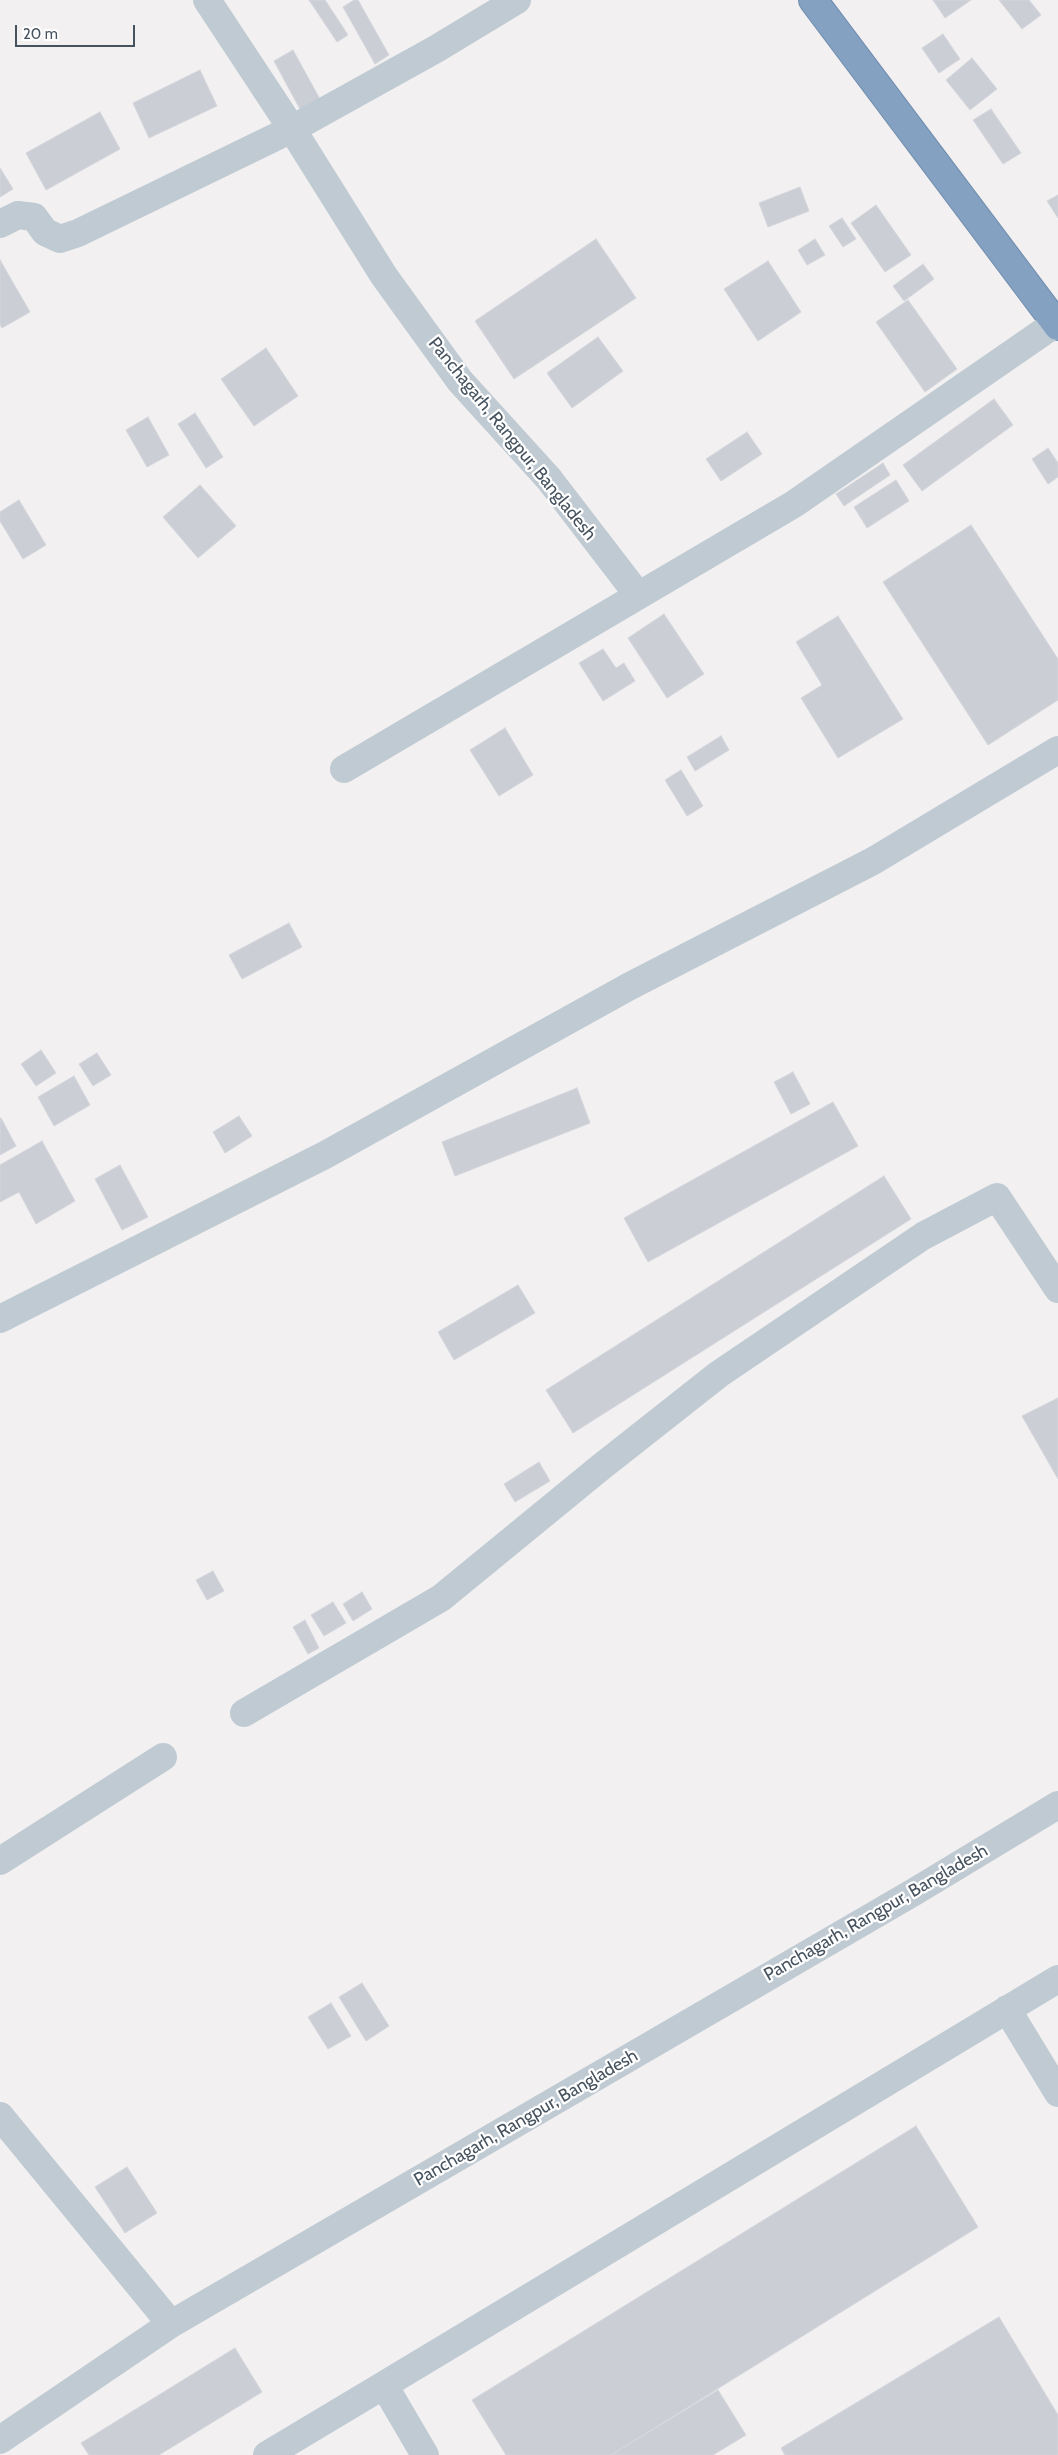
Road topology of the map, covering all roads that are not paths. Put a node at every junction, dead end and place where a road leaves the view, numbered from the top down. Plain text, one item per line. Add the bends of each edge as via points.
1 (207, 0) edge
2 (517, 0) edge
3 (813, 0) edge
4 (292, 128) junction
5 (0, 224) edge
6 (1057, 325) edge
7 (638, 595) junction
8 (1058, 750) edge
9 (344, 769) dead end
10 (1058, 1289) edge
11 (0, 1318) edge
12 (244, 1713) dead end
13 (163, 1757) dead end
14 (1058, 1805) edge
15 (0, 1861) edge
16 (1058, 1979) edge
17 (1007, 2009) junction
18 (1058, 2093) edge
19 (0, 2116) edge
20 (170, 2324) junction
21 (384, 2385) junction
22 (0, 2440) edge
23 (267, 2455) edge
24 (425, 2455) edge

1 - 4 street, Panchagarh, Rangpur, Bangladesh
2 - 4 street via 436,50
3 - 6 highway
4 - 5 street via 87,229 60,239 45,232 34,217 18,215
4 - 7 street, Panchagarh, Rangpur, Bangladesh via 384,276 460,381 549,479
6 - 7 street via 794,504
7 - 9 street
8 - 11 street via 873,860 630,986 325,1155
10 - 12 street via 997,1197 923,1236 719,1374 441,1598
13 - 15 street
14 - 20 street, Panchagarh, Rangpur, Bangladesh
16 - 17 street
17 - 18 street
17 - 21 street
19 - 20 street
20 - 22 street, Panchagarh, Rangpur, Bangladesh
21 - 23 street
21 - 24 street

